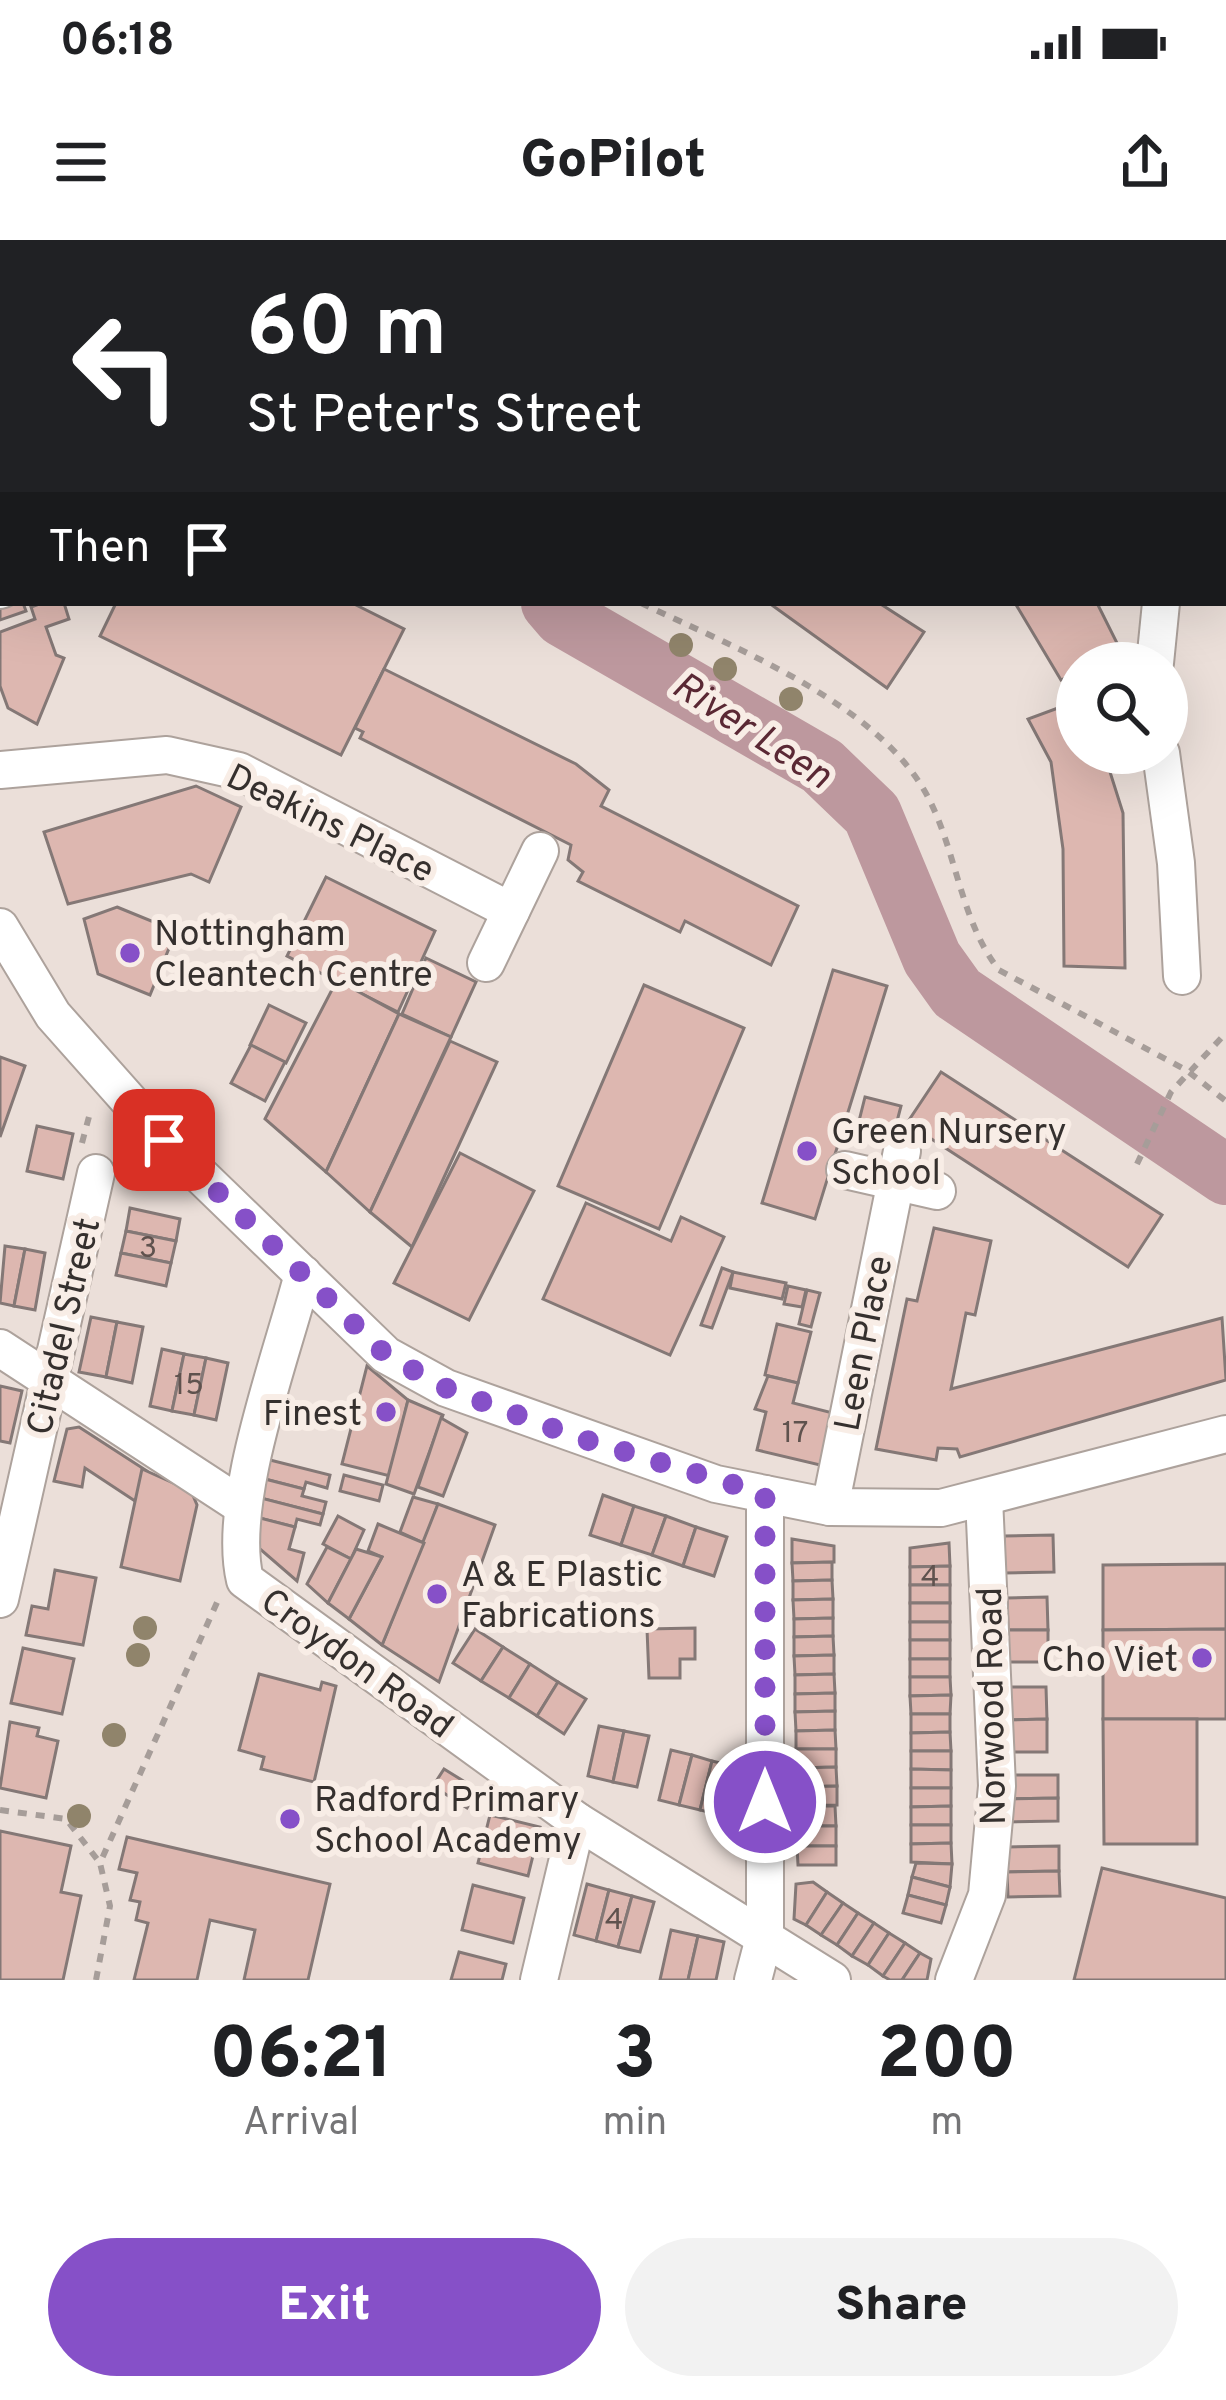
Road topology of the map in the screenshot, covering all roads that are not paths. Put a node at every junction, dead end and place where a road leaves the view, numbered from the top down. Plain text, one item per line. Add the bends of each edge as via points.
1 (1161, 606) edge
2 (1157, 642) edge
3 (0, 770) edge
4 (1163, 774) edge
5 (540, 851) dead end
6 (511, 911) junction
7 (0, 927) edge
8 (486, 963) dead end
9 (1182, 976) dead end
10 (898, 1166) junction
11 (845, 1170) dead end
12 (96, 1173) road end
13 (937, 1191) dead end
14 (303, 1274) junction
15 (0, 1348) edge
16 (50, 1378) junction
17 (1226, 1434) edge
18 (765, 1494) junction
19 (984, 1498) junction
20 (242, 1506) junction
21 (830, 1507) junction
22 (2, 1577) edge
23 (577, 1821) junction
24 (765, 1934) junction
25 (539, 1980) edge
26 (753, 1980) edge
27 (832, 1980) edge
28 (954, 1980) edge

1 - 2 street
3 - 6 street, Deakins Place via 167,755 239,771
4 - 9 street
5 - 6 street
6 - 8 street
7 - 14 street via 53,1016 164,1140
10 - 11 street
10 - 13 street
10 - 21 street, Leen Place
12 - 16 street, Citadel Street
14 - 18 street via 386,1355 446,1388
14 - 20 street
15 - 16 street
16 - 20 street
16 - 22 street, Citadel Street
17 - 19 street
18 - 21 street
18 - 24 street
19 - 21 street via 941,1508
19 - 28 street, Norwood Road via 998,1786 987,1895
20 - 23 street, Croydon Road via 242,1567
23 - 24 street, Croydon Road
23 - 25 street
24 - 26 street
24 - 27 street, Croydon Road

